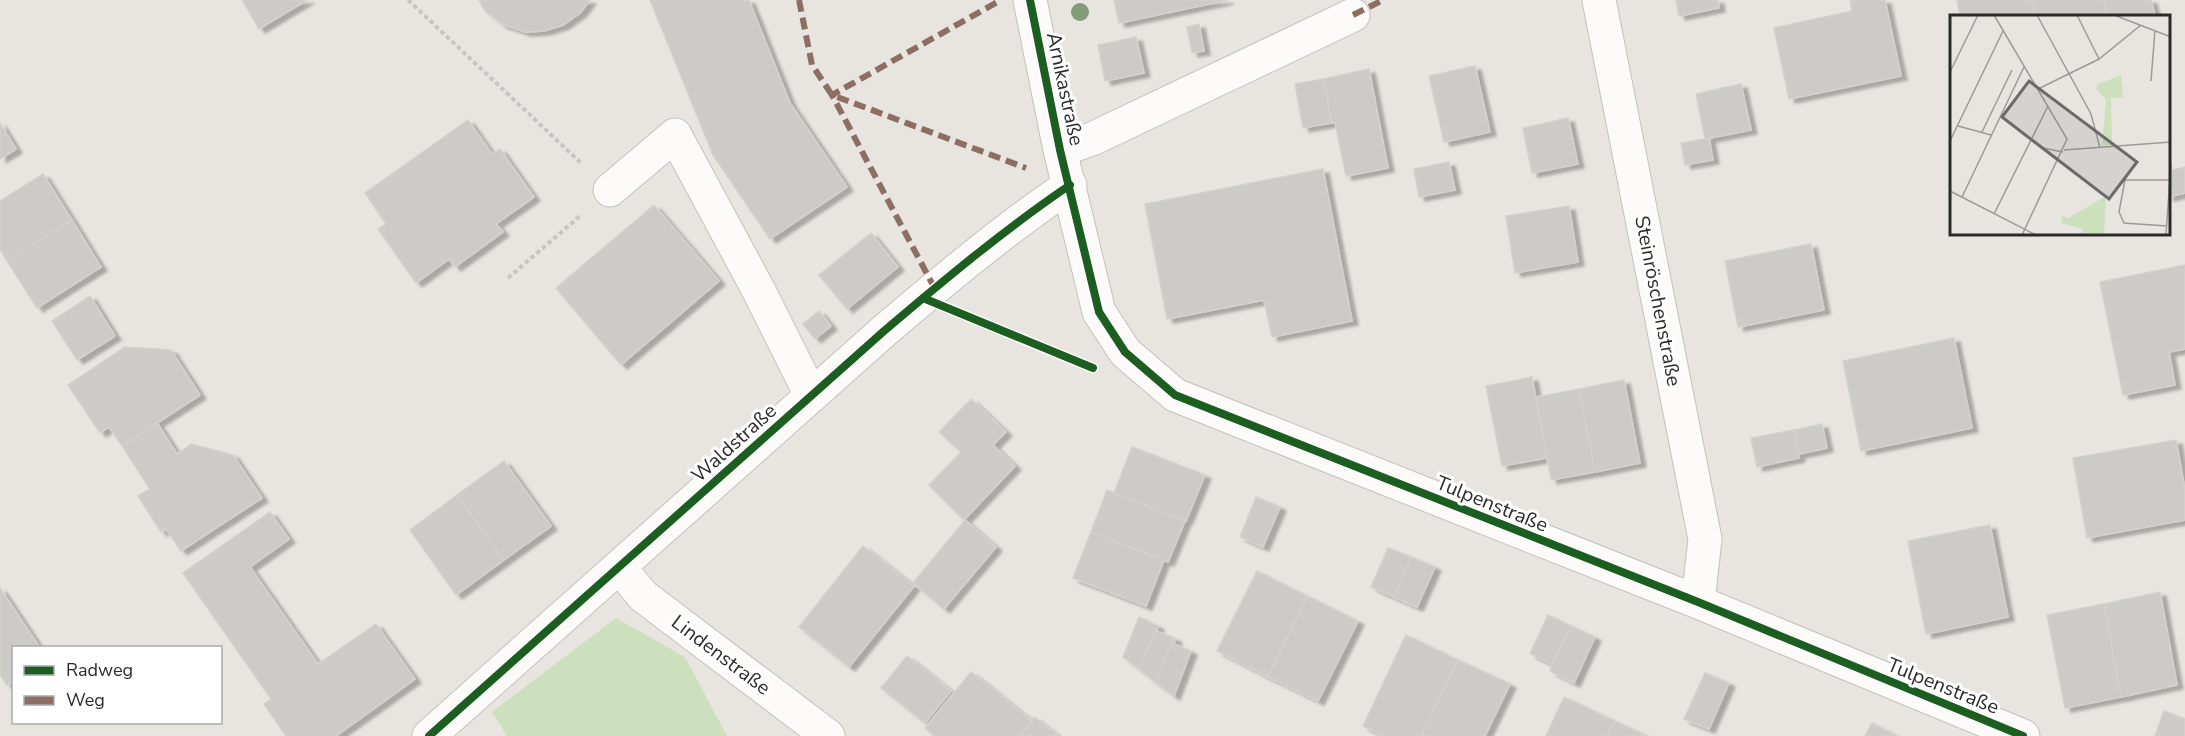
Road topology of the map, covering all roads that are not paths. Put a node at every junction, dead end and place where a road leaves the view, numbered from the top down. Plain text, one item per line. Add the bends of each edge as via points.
1 (1030, 0) edge
2 (1599, 0) edge
3 (1353, 15) dead end
4 (1060, 150) junction
5 (1070, 185) junction
6 (610, 190) road end
7 (811, 395) junction
8 (620, 568) junction
9 (1698, 602) junction
10 (1981, 729) edge
11 (429, 736) edge
12 (828, 736) edge
13 (2023, 736) edge

1 - 4 street, Arnikastraße
2 - 9 street, Steinröschenstraße via 1705,538
3 - 4 street, Arnikastraße via 1092,140
4 - 5 street, Arnikastraße
5 - 7 street, Waldstraße via 922,298
5 - 9 street, Tulpenstraße via 1099,312 1125,352 1175,394
6 - 7 street via 675,135
7 - 8 street, Waldstraße
8 - 11 street, Waldstraße
8 - 12 street, Lindenstraße via 643,596
9 - 10 street, Tulpenstraße
10 - 13 street, Tulpenstraße

